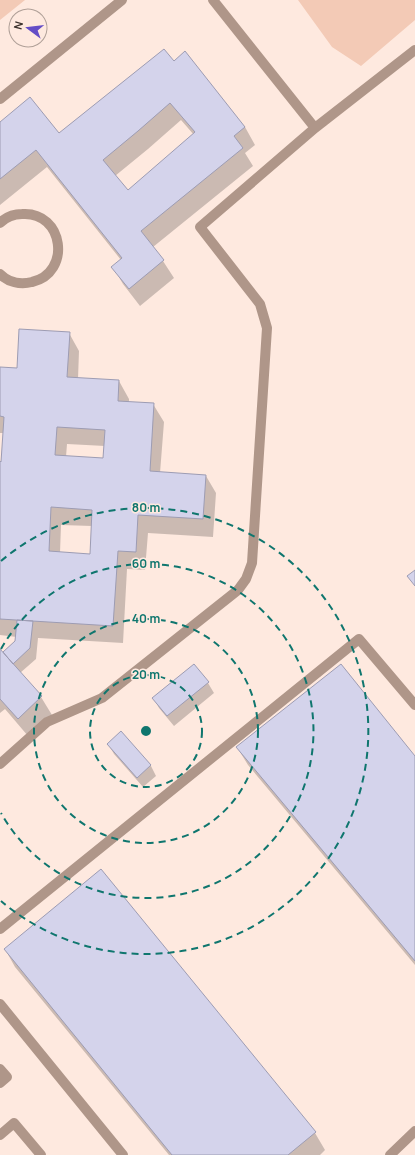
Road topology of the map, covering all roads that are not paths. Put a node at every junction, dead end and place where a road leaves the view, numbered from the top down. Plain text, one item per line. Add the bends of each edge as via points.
1 (122, 0) edge
2 (213, 0) edge
3 (415, 50) edge
4 (0, 98) edge
5 (315, 128) junction
6 (0, 223) edge
7 (0, 274) edge
8 (415, 705) edge
9 (0, 764) edge
10 (0, 929) edge
11 (0, 1004) edge
12 (0, 1069) edge
13 (0, 1083) edge
14 (415, 1131) edge
15 (0, 1135) edge
16 (40, 1155) edge
17 (123, 1155) edge
18 (390, 1155) edge

1 - 4 street
2 - 5 street
3 - 5 street
5 - 9 street via 200,227 260,304 267,328 252,563 246,579 238,590 102,698 47,722
6 - 7 street via 17,214 29,214 40,218 47,222 54,232 58,252 53,267 34,282 18,283
8 - 10 street via 359,639
11 - 17 street
12 - 13 street via 7,1077
14 - 18 street
15 - 16 street via 14,1123

